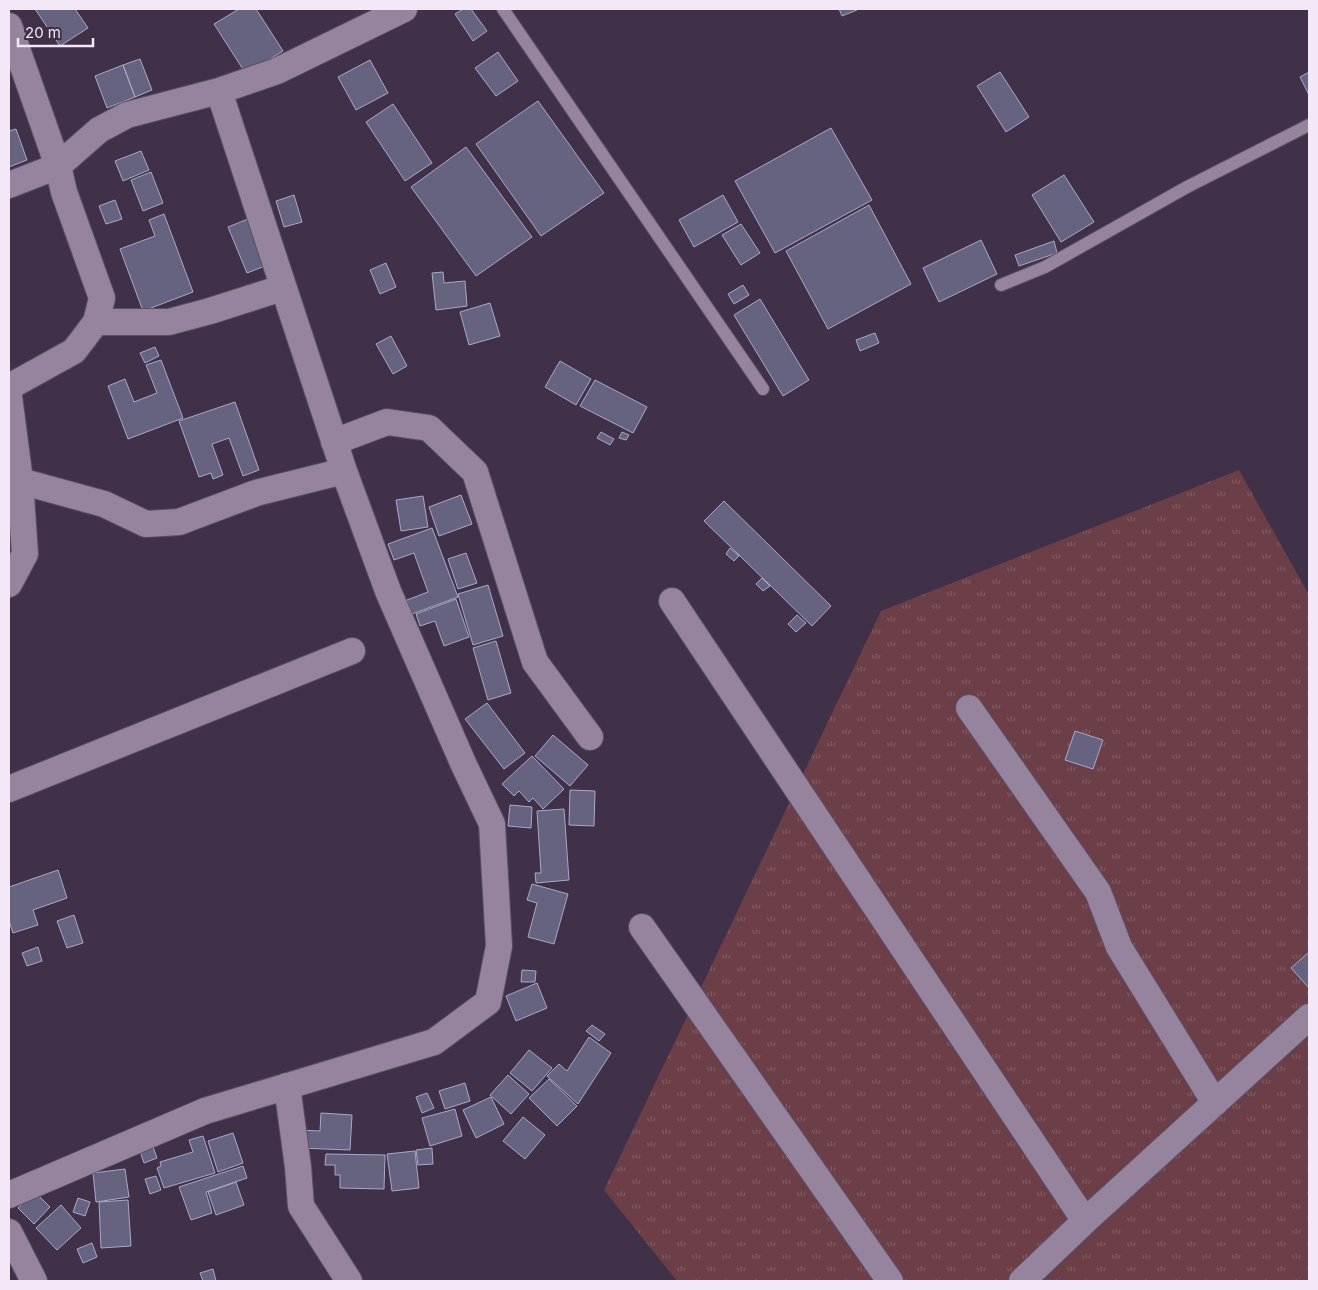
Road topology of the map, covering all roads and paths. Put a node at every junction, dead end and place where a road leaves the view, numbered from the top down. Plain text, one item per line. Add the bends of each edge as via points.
1 (404, 9) edge
2 (503, 9) edge
3 (9, 26) edge
4 (219, 91) junction
5 (1309, 125) edge
6 (58, 166) junction
7 (9, 184) edge
8 (1001, 285) dead end
9 (282, 288) junction
10 (96, 322) junction
11 (9, 387) edge
12 (763, 389) dead end
13 (9, 396) edge
14 (334, 442) junction
15 (344, 471) junction
16 (20, 481) junction
17 (9, 584) edge
18 (672, 601) dead end
19 (352, 651) dead end
20 (969, 708) dead end
21 (590, 737) dead end
22 (9, 789) edge
23 (642, 927) dead end
24 (1309, 1017) edge
25 (287, 1086) junction
26 (1215, 1103) junction
27 (9, 1195) edge
28 (1084, 1222) junction
29 (9, 1232) edge
30 (34, 1281) edge
31 (349, 1281) edge
32 (890, 1281) edge
33 (1022, 1281) edge

1 - 4 street via 277,71
2 - 12 lane
3 - 6 street
4 - 6 street via 127,115 98,130
4 - 9 street
5 - 8 lane via 1187,187 1045,267
6 - 7 street
6 - 10 street via 64,192 102,298
9 - 10 street via 169,322
9 - 14 street
10 - 11 street via 74,351
13 - 16 street
14 - 15 street
14 - 21 street via 387,422 430,428 475,472 535,662
15 - 16 street via 256,493 179,522 146,524 104,504
15 - 25 street via 388,591 492,824 499,946 488,1002 434,1042
16 - 17 street via 25,554
18 - 28 street
19 - 22 street
20 - 26 street via 1098,892 1119,947
23 - 32 street
24 - 26 street
25 - 27 street via 205,1111
25 - 31 street via 301,1206
26 - 28 street
28 - 33 street
29 - 30 street

